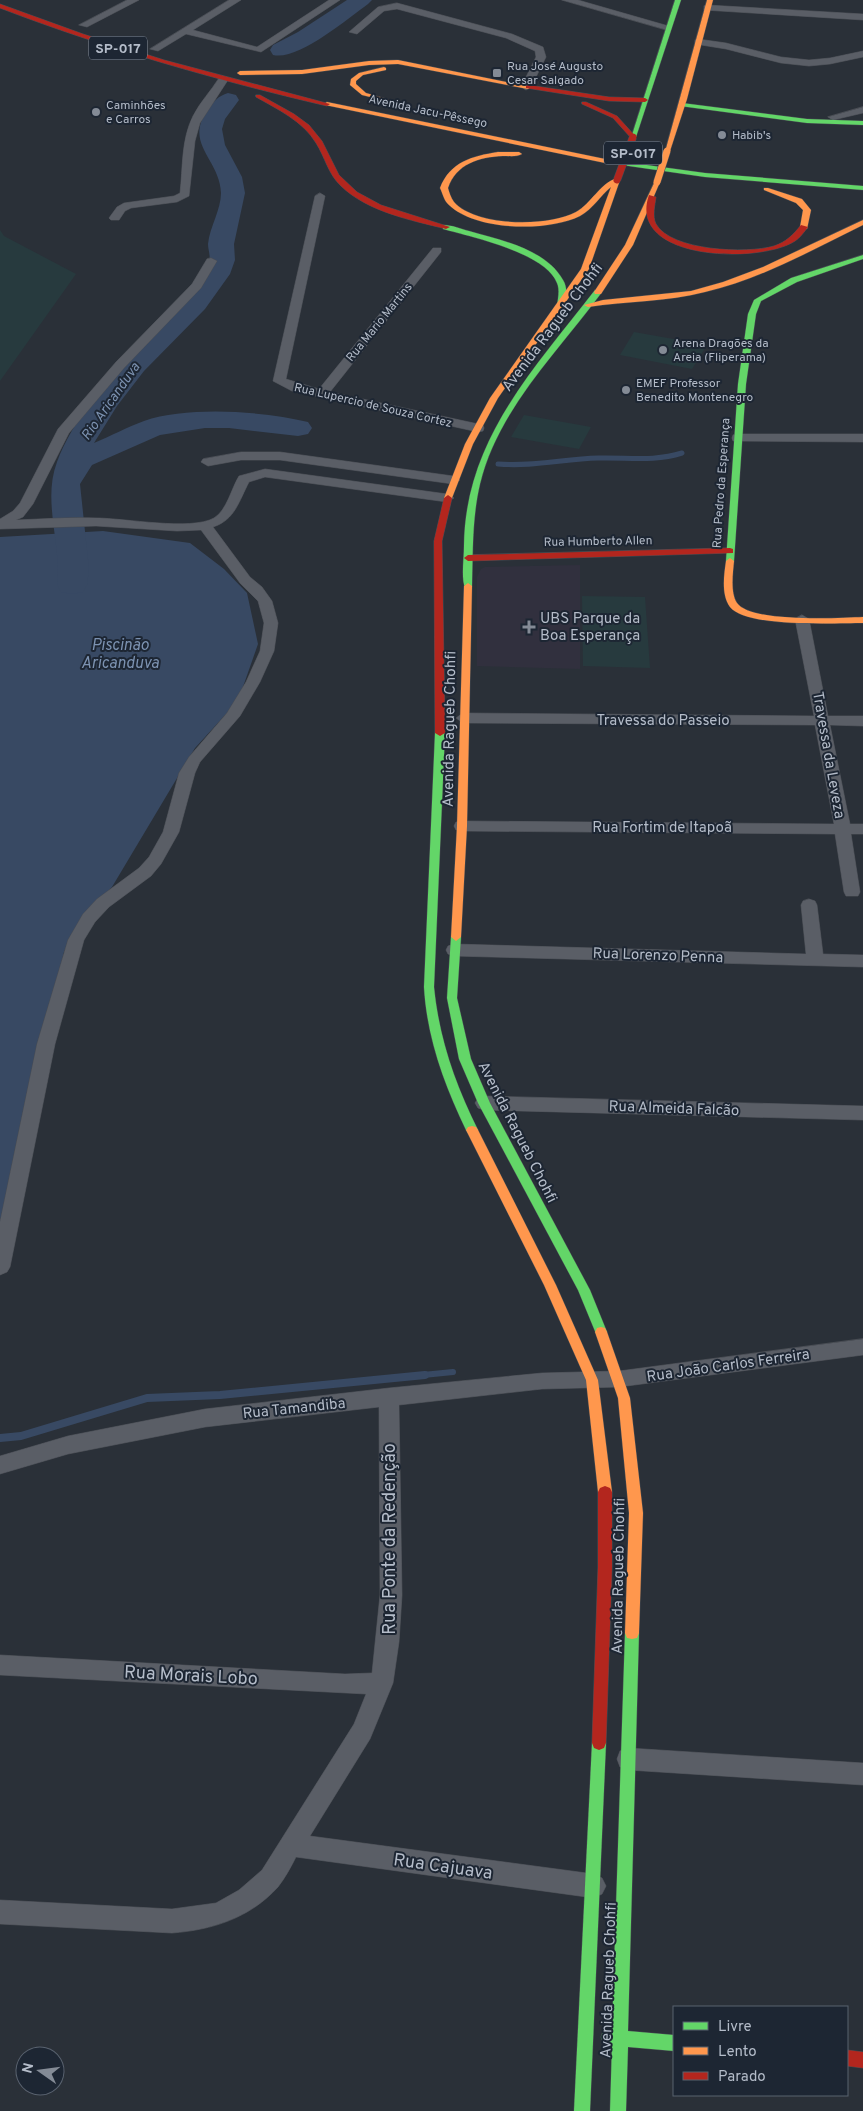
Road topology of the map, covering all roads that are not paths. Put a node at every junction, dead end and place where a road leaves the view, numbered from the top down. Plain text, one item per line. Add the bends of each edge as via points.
1 (134, 0) edge
2 (236, 0) edge
3 (335, 0) edge
4 (567, 0) edge
5 (678, 0) edge
6 (691, 4) edge
7 (708, 4) edge
8 (0, 6) edge
9 (863, 17) edge
10 (67, 18) dead end
11 (84, 25) junction
12 (667, 27) junction
13 (185, 31) junction
14 (354, 32) dead end
15 (698, 42) junction
16 (155, 49) junction
17 (863, 54) edge
18 (420, 67) junction
19 (239, 78) junction
20 (223, 80) junction
21 (526, 87) junction
22 (560, 93) junction
23 (645, 100) junction
24 (683, 102) junction
25 (406, 109) junction
26 (863, 110) edge
27 (833, 117) junction
28 (863, 117) edge
29 (863, 123) edge
30 (633, 137) junction
31 (585, 158) junction
32 (680, 160) dead end
33 (704, 175) junction
34 (617, 180) junction
35 (863, 188) edge
36 (320, 196) dead end
37 (652, 197) junction
38 (115, 218) dead end
39 (863, 222) edge
40 (437, 250) dead end
41 (863, 257) edge
42 (211, 260) dead end
43 (588, 305) junction
44 (561, 306) junction
45 (322, 394) junction
46 (478, 428) junction
47 (738, 438) junction
48 (863, 438) edge
49 (208, 462) dead end
50 (453, 480) junction
51 (447, 498) junction
52 (0, 525) edge
53 (204, 525) junction
54 (451, 540) dead end
55 (730, 551) junction
56 (455, 555) dead end
57 (468, 558) junction
58 (802, 618) junction
59 (863, 620) edge
60 (463, 718) junction
61 (823, 721) junction
62 (863, 721) edge
63 (462, 826) junction
64 (842, 829) junction
65 (863, 829) edge
66 (852, 892) dead end
67 (809, 905) dead end
68 (454, 950) junction
69 (815, 960) junction
70 (863, 961) edge
71 (484, 1104) junction
72 (863, 1113) edge
73 (0, 1267) edge
74 (863, 1347) edge
75 (619, 1379) junction
76 (592, 1380) junction
77 (389, 1396) junction
78 (0, 1465) edge
79 (0, 1665) edge
80 (382, 1683) junction
81 (628, 1759) junction
82 (863, 1774) edge
83 (291, 1845) junction
84 (594, 1886) junction
85 (0, 1912) edge
86 (586, 2035) junction
87 (621, 2038) junction
88 (673, 2043) edge
89 (848, 2058) edge
90 (863, 2060) edge
91 (582, 2111) edge
92 (618, 2111) edge

1 - 11 street
2 - 13 street
3 - 13 street via 258,50
4 - 12 street
5 - 12 main road, Avenida Ragueb Chohfi
6 - 7 main road
7 - 9 street
7 - 15 main road, Avenida Ragueb Chohfi
8 - 20 main road, Avenida Jacu-Pêssego / SP-017 via 137,55
10 - 11 main road, Avenida Jacu-Pêssego / SP-017
11 - 16 main road, Avenida Jacu-Pêssego / SP-017
12 - 23 main road, Avenida Ragueb Chohfi
13 - 16 street
14 - 21 street via 381,9 398,6 509,36 540,49 540,57
15 - 17 street via 717,43 806,63
15 - 24 main road, Avenida Ragueb Chohfi
16 - 19 main road, Avenida Jacu-Pêssego / SP-017
18 - 19 main road via 383,61
18 - 21 main road
18 - 25 main road via 406,71 366,70 354,79 358,91
19 - 20 main road, Avenida Jacu-Pêssego / SP-017
19 - 25 main road, Avenida Jacu-Pêssego / SP-017
19 - 31 main road, Avenida Jacu-Pêssego / SP-017
19 - 44 main road via 302,122 317,138 338,178 350,190 402,213 537,259 559,278
20 - 38 street via 194,124 185,194 177,199 128,205
21 - 22 main road
22 - 23 main road
22 - 30 main road via 608,113
23 - 30 main road, Avenida Ragueb Chohfi
24 - 27 main road
24 - 29 main road via 807,121
24 - 37 main road, Avenida Ragueb Chohfi, bridge
25 - 32 main road, Avenida Jacu-Pêssego / SP-017
26 - 27 street
27 - 28 main road
30 - 34 main road, Avenida Ragueb Chohfi, bridge
31 - 33 main road, Avenida Jacu-Pêssego / SP-017
31 - 34 main road via 512,153 481,156 454,171 446,181 444,192 450,202 475,218 532,224 575,216 596,199 604,187
33 - 35 main road, Avenida Jacu-Pêssego / SP-017
33 - 37 main road via 799,200 807,210 803,231 796,239 758,252 735,253 692,247 654,227 650,217
34 - 44 main road, Avenida Ragueb Chohfi via 585,268
36 - 45 street, Rua Lupercio de Souza Cortez via 278,380 283,385
37 - 43 main road, Avenida Ragueb Chohfi via 618,264
39 - 43 main road via 770,267 720,286 681,296
40 - 45 street, Rua Mario Martins
41 - 47 main road, Rua Pedro da Esperança via 784,286 757,300 750,315
42 - 52 street via 197,286 120,365 63,432 26,504 18,514
43 - 57 main road, Avenida Ragueb Chohfi via 507,413 491,444 478,477 470,513
44 - 46 main road, Avenida Ragueb Chohfi via 522,357
45 - 46 street, Rua Lupercio de Souza Cortez
46 - 50 main road, Avenida Ragueb Chohfi
47 - 48 street
47 - 55 main road, Rua Pedro da Esperança
49 - 50 street via 241,456 280,456
50 - 51 main road, Avenida Ragueb Chohfi
51 - 53 street via 264,473 244,480 226,514
51 - 54 main road via 453,515
51 - 76 main road, Avenida Ragueb Chohfi via 438,541 440,736 430,1010 444,1069 457,1100 550,1286
52 - 53 street via 96,522
53 - 73 street via 265,601 272,623 267,651 233,716 194,760 187,773 171,832 155,860 145,872 103,903 76,940 46,1044
55 - 57 main road, Rua Humberto Allen
55 - 58 main road, Rua Pedro da Esperança via 729,590 736,609 748,615 768,618
56 - 57 main road, Rua Humberto Allen
57 - 60 main road, Avenida Ragueb Chohfi
58 - 59 main road
58 - 61 street, Travessa da Leveza
60 - 61 street, Travessa do Passeio
60 - 63 main road, Avenida Ragueb Chohfi
61 - 62 street, Travessa do Passeio
61 - 64 street, Travessa da Leveza
63 - 64 street, Rua Fortim de Itapoã
63 - 68 main road, Avenida Ragueb Chohfi
64 - 65 street, Rua Fortim de Itapoã
64 - 66 street, Travessa da Leveza
67 - 69 street
68 - 69 street, Rua Lorenzo Penna
68 - 71 main road, Avenida Ragueb Chohfi via 452,998 457,1025 465,1058
69 - 70 street, Rua Lorenzo Penna
71 - 72 street, Rua Almeida Falcão
71 - 75 main road, Avenida Ragueb Chohfi via 584,1290
74 - 75 street, Rua João Carlos Ferreira
75 - 76 street, Rua João Carlos Ferreira
75 - 81 main road, Avenida Ragueb Chohfi via 624,1398 636,1513
76 - 77 street, Rua Tamandiba via 542,1380
76 - 84 main road, Avenida Ragueb Chohfi via 605,1492
77 - 78 street, Rua Tamandiba via 159,1426 68,1445
77 - 80 street, Rua Ponte da Redenção via 391,1595
79 - 80 street, Rua Morais Lobo
80 - 83 street, Rua Ponte da Redenção via 362,1731
81 - 82 street
81 - 87 main road, Avenida Ragueb Chohfi
83 - 84 street, Rua Cajuava
83 - 85 street, Rua Ponte da Redenção via 270,1878 247,1898 220,1914 198,1920
84 - 86 main road, Avenida Ragueb Chohfi
86 - 87 main road
86 - 91 main road, Avenida Ragueb Chohfi
87 - 88 main road
87 - 92 main road, Avenida Ragueb Chohfi
89 - 90 main road

